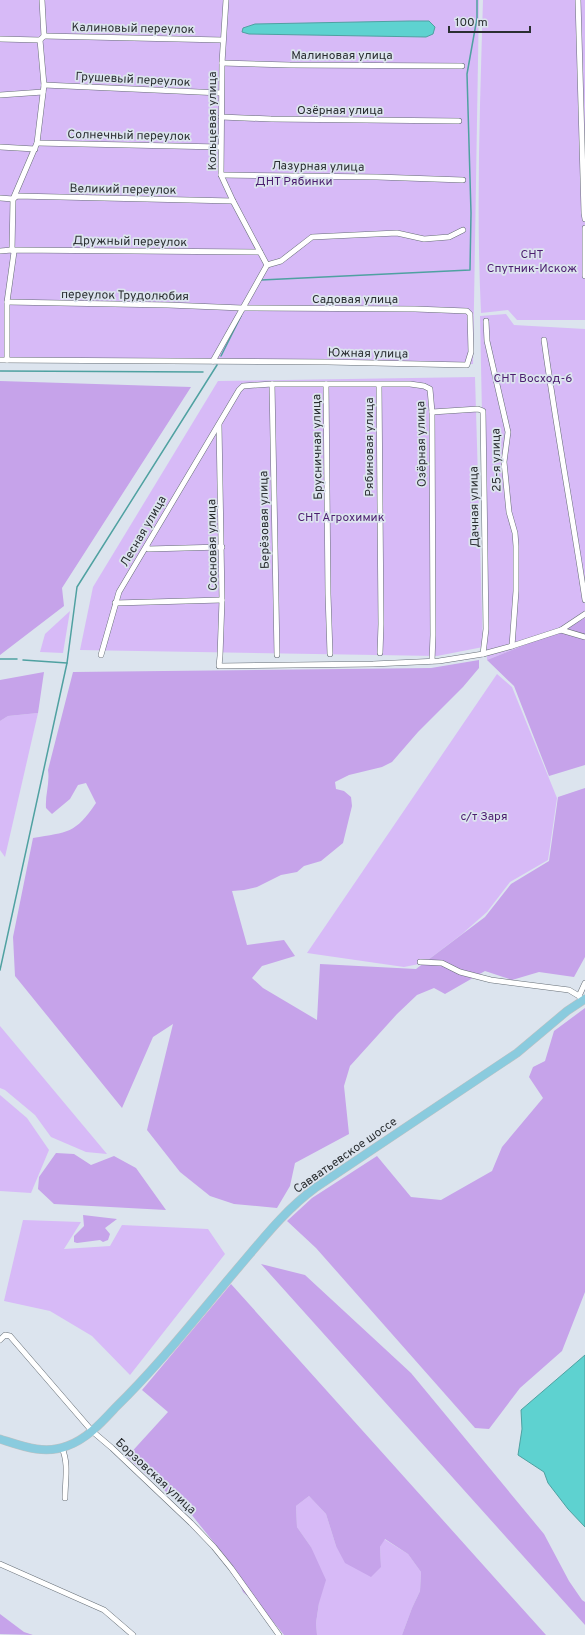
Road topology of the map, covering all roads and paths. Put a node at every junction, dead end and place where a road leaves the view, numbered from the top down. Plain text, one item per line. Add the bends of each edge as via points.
1 (42, 0) edge
2 (226, 0) edge
3 (578, 0) edge
4 (42, 38) junction
5 (0, 39) edge
6 (223, 40) junction
7 (222, 62) junction
8 (462, 66) dead end
9 (44, 85) junction
10 (43, 92) junction
11 (221, 93) junction
12 (0, 95) edge
13 (221, 117) junction
14 (459, 121) dead end
15 (37, 143) junction
16 (0, 147) edge
17 (220, 147) junction
18 (35, 149) junction
19 (221, 175) junction
20 (463, 180) dead end
21 (0, 198) edge
22 (13, 199) junction
23 (233, 201) junction
24 (585, 219) edge
25 (585, 228) edge
26 (463, 230) dead end
27 (12, 250) junction
28 (0, 251) edge
29 (260, 252) junction
30 (267, 265) junction
31 (585, 276) edge
32 (7, 302) junction
33 (0, 308) edge
34 (7, 308) junction
35 (242, 308) junction
36 (467, 311) joint
37 (486, 321) dead end
38 (544, 340) dead end
39 (0, 360) edge
40 (7, 360) junction
41 (213, 361) junction
42 (272, 384) junction
43 (326, 384) junction
44 (378, 385) junction
45 (432, 412) junction
46 (219, 424) junction
47 (147, 546) junction
48 (222, 547) junction
49 (222, 600) junction
50 (585, 600) edge
51 (115, 603) junction
52 (585, 614) edge
53 (561, 630) junction
54 (585, 637) edge
55 (512, 646) junction
56 (380, 653) dead end
57 (330, 654) dead end
58 (483, 654) junction
59 (101, 655) dead end
60 (277, 655) dead end
61 (432, 661) junction
62 (420, 962) dead end
63 (585, 983) edge
64 (582, 998) edge
65 (0, 1340) edge
66 (92, 1431) junction
67 (0, 1439) edge
68 (62, 1448) junction
69 (66, 1498) dead end
70 (0, 1564) edge
71 (133, 1635) edge
72 (279, 1635) edge

1 - 4 street
2 - 6 street, Кольцевая улица
3 - 24 street
4 - 5 street, Калиновый переулок
4 - 6 street, Калиновый переулок
4 - 9 street
6 - 7 street, Кольцевая улица
7 - 8 street, Малиновая улица
7 - 11 street, Кольцевая улица
9 - 10 street
9 - 11 street, Грушевый переулок
10 - 12 street
10 - 15 street
11 - 13 street, Кольцевая улица
13 - 14 street, Озёрная улица
13 - 17 street, Кольцевая улица
15 - 17 street, Солнечный переулок
15 - 18 street
16 - 18 street
17 - 19 street, Кольцевая улица
18 - 22 street
19 - 20 street, Лазурная улица
19 - 23 street, Кольцевая улица
21 - 22 street, Великий переулок
22 - 23 street, Великий переулок via 16,196
22 - 27 street
23 - 29 street, Кольцевая улица
25 - 31 street
26 - 30 street via 449,237 424,239 397,233 312,237 281,261
27 - 28 street, Дружный переулок
27 - 29 street, Дружный переулок
27 - 32 street via 14,252
29 - 30 street, Кольцевая улица
30 - 35 street
32 - 34 street
32 - 35 street, переулок Трудолюбия
33 - 34 street
34 - 40 street
35 - 36 street, Садовая улица
35 - 41 street
36 - 41 street, Южная улица via 470,314 471,352 468,365
37 - 55 street, 25-я улица via 486,341 508,432 504,462 509,512 516,546
38 - 50 street via 554,418 563,456
39 - 40 street
40 - 41 street
42 - 43 street, Озёрная улица
42 - 46 street, Озёрная улица via 243,386
42 - 60 street, Берёзовая улица
43 - 44 street, Озёрная улица
43 - 57 street, Брусничная улица
44 - 45 street, Озёрная улица via 410,384 430,389
44 - 56 street, Рябиновая улица
45 - 58 street, Дачная улица via 478,409 483,411 486,629
45 - 61 street, Озёрная улица
46 - 47 street, Лесная улица
46 - 48 street, Сосновая улица
47 - 48 street via 148,549
47 - 51 street, Лесная улица
48 - 49 street, Сосновая улица
49 - 51 street
49 - 61 street, Сосновая улица via 218,666
51 - 59 street, Лесная улица
52 - 53 street
53 - 54 street
53 - 55 street
55 - 58 street
58 - 61 street
62 - 64 street via 442,963 460,972 491,980 569,990
63 - 64 street
64 - 66 main road, Савватьевское шоссе via 517,1053 300,1200 270,1231 137,1387
65 - 66 street, Борзовская улица via 6,1335 11,1338
66 - 68 main road, Савватьевское шоссе via 78,1442
66 - 72 street, Борзовская улица via 214,1547
67 - 68 main road, Савватьевское шоссе via 36,1449
68 - 69 street via 67,1462
70 - 71 street via 104,1610

